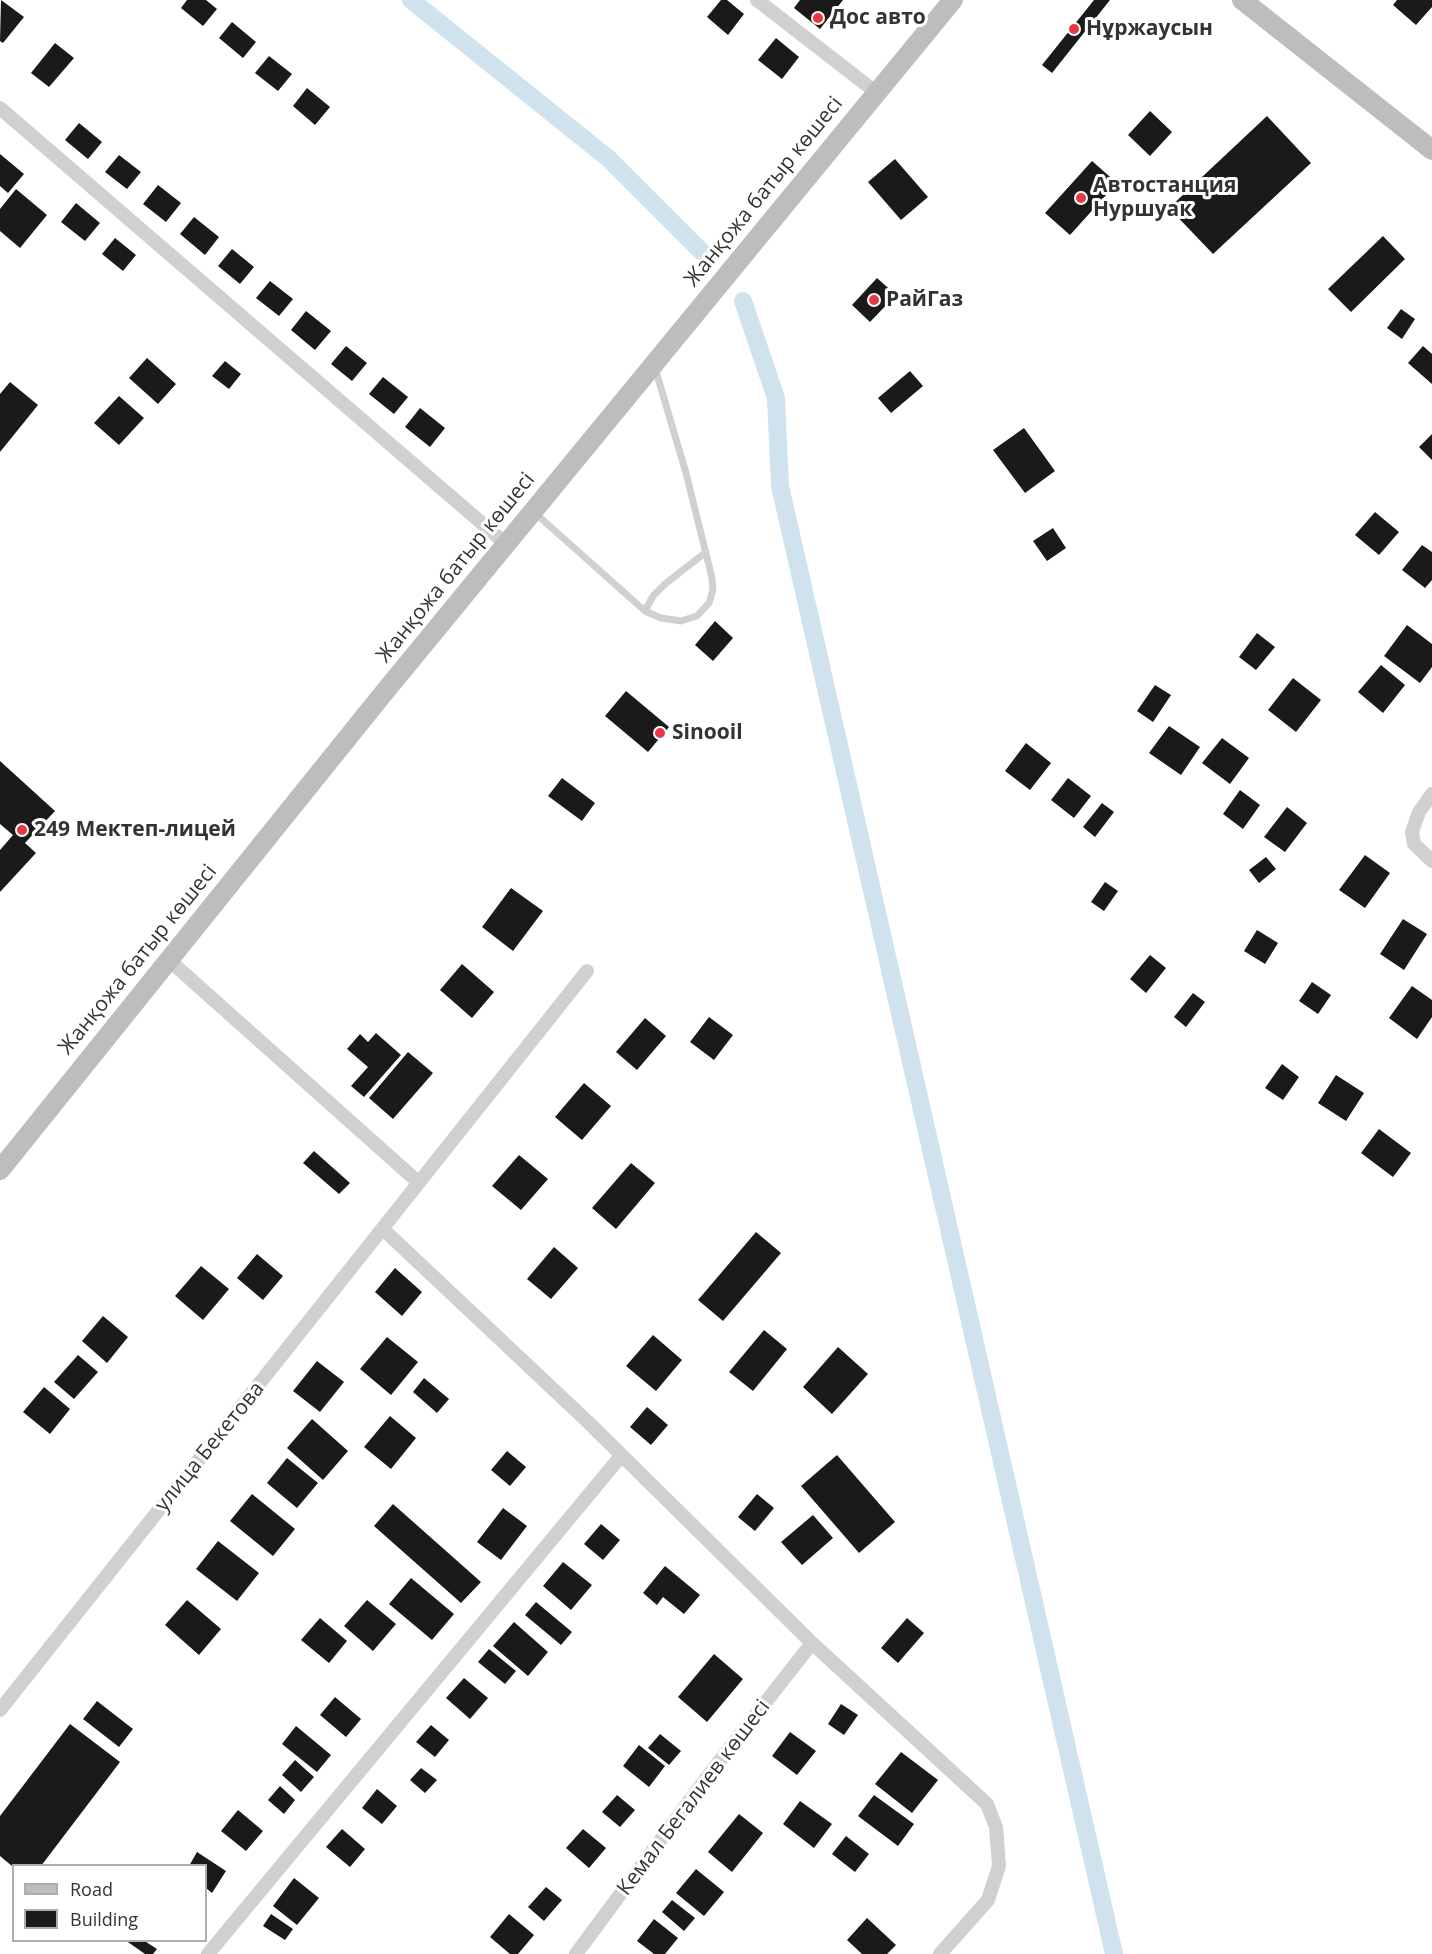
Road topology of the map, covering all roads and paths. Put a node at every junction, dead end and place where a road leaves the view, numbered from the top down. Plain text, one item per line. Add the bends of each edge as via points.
1 (757, 0) edge
2 (953, 0) edge
3 (1242, 0) edge
4 (877, 93) junction
5 (0, 108) edge
6 (1432, 150) edge
7 (654, 364) junction
8 (533, 512) junction
9 (506, 544) junction
10 (706, 552) junction
11 (645, 611) junction
12 (1432, 794) edge
13 (1432, 861) edge
14 (169, 960) junction
15 (587, 971) dead end
16 (0, 1170) edge
17 (418, 1182) junction
18 (384, 1230) junction
19 (621, 1456) junction
20 (812, 1642) junction
21 (0, 1710) edge
22 (208, 1954) edge
23 (576, 1954) edge
24 (940, 1954) edge

1 - 4 street
2 - 4 street, Жанқожа батыр көшесі
3 - 6 street
4 - 7 street, Жанқожа батыр көшесі
5 - 9 street
7 - 8 street, Жанқожа батыр көшесі
7 - 10 lane
8 - 9 street, Жанқожа батыр көшесі
8 - 11 lane
9 - 14 street, Жанқожа батыр көшесі
10 - 11 lane via 665,584
10 - 11 lane via 713,590 709,603 697,616 681,621
12 - 13 street via 1419,812 1412,832 1414,844
14 - 16 street, Жанқожа батыр көшесі
14 - 17 street
15 - 17 street, улица Бекетова
17 - 18 street, улица Бекетова
18 - 19 street
18 - 21 street, улица Бекетова
19 - 20 street
19 - 22 street
20 - 23 street, Кемал Бегалиев көшесі
20 - 24 street via 987,1804 996,1827 999,1866 988,1900

